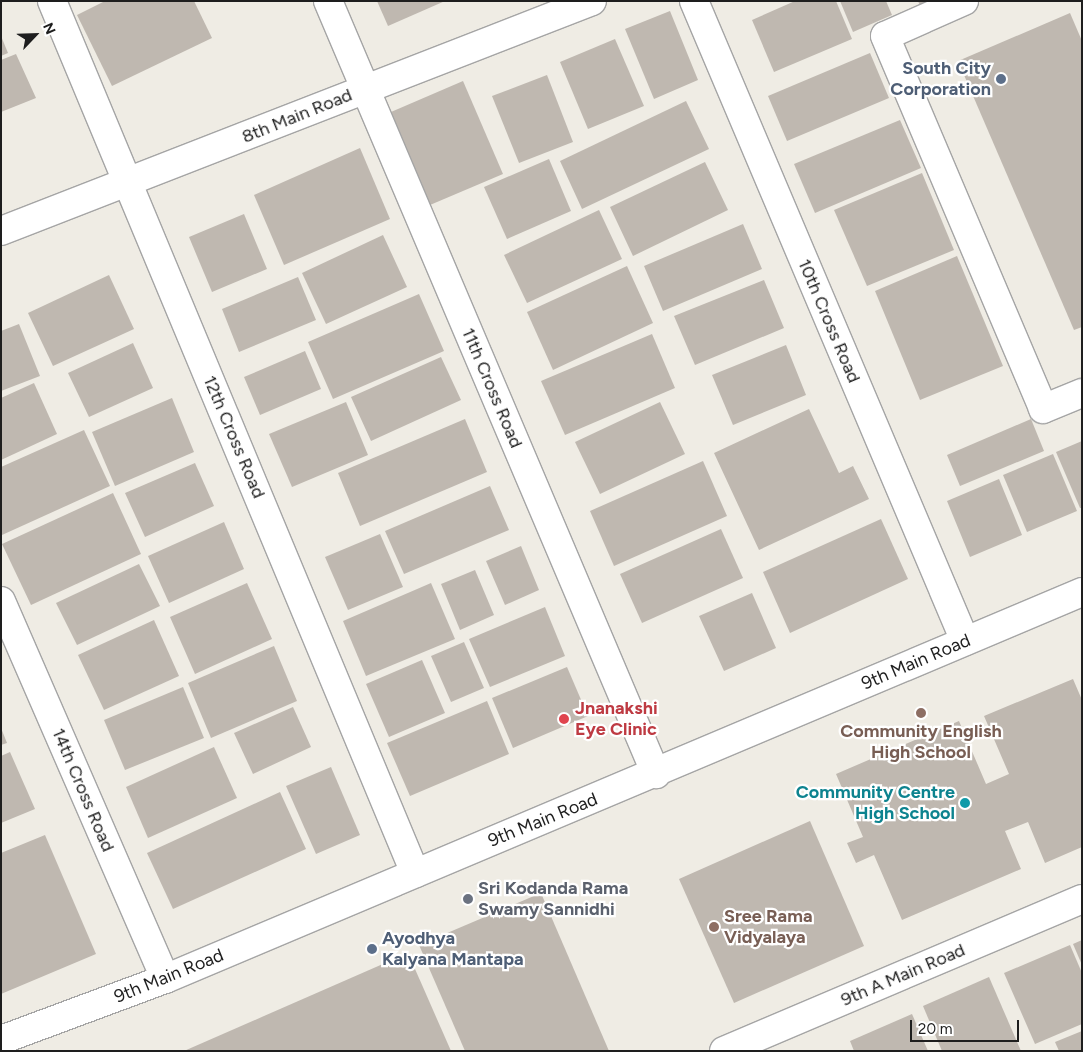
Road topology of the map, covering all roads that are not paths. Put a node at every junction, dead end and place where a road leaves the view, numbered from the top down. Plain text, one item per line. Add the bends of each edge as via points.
1 (52, 1) edge
2 (328, 1) edge
3 (592, 1) edge
4 (694, 1) edge
5 (964, 1) edge
6 (365, 89) junction
7 (129, 183) junction
8 (1, 231) edge
9 (1082, 394) edge
10 (1081, 595) edge
11 (1, 601) edge
12 (965, 641) junction
13 (656, 774) junction
14 (415, 873) junction
15 (1082, 899) edge
16 (165, 979) junction
17 (1, 1040) edge
18 (724, 1051) edge

1 - 7 street, 12th Cross Road
2 - 6 street, 11th Cross Road
3 - 6 street, 8th Main Road
4 - 12 street, 10th Cross Road
5 - 9 street via 885,36 1043,409
6 - 7 street, 8th Main Road
6 - 13 street, 11th Cross Road
7 - 8 street, 8th Main Road
7 - 14 street, 12th Cross Road
10 - 12 street, 9th Main Road
11 - 16 street, 14th Cross Road
12 - 13 street, 9th Main Road
13 - 14 street, 9th Main Road
14 - 16 street, 9th Main Road
15 - 18 street, 9th A Main Road
16 - 17 street, 9th Main Road

